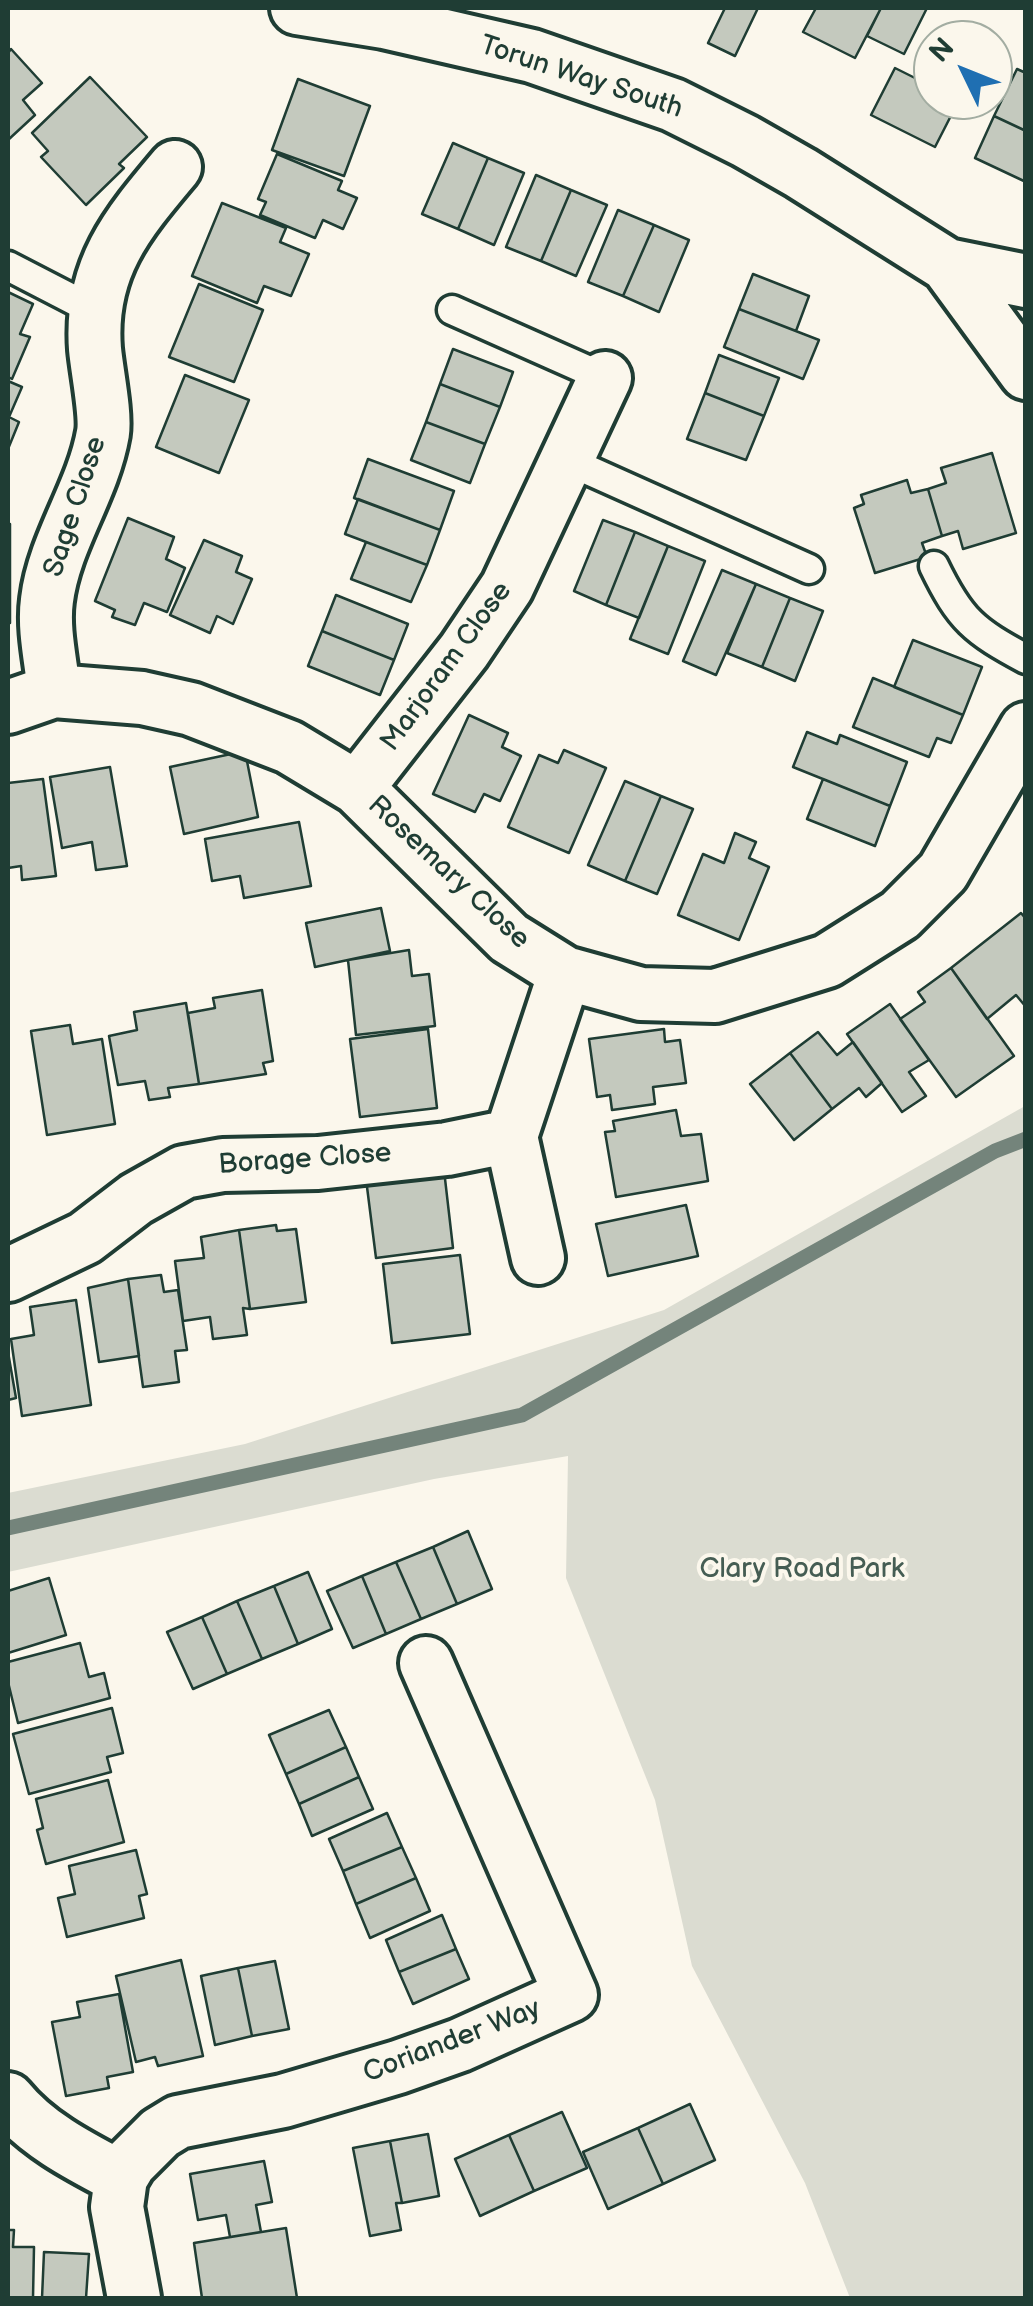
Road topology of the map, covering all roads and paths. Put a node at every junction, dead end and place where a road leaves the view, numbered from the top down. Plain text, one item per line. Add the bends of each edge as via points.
1 (297, 8) edge
2 (176, 167) dead end
3 (8, 266) edge
4 (947, 266) junction
5 (1026, 281) edge
6 (452, 310) dead end
7 (97, 312) junction
8 (1026, 374) edge
9 (605, 378) joint
10 (568, 461) junction
11 (934, 566) dead end
12 (809, 569) dead end
13 (1026, 659) edge
14 (31, 699) edge
15 (1026, 729) edge
16 (357, 788) junction
17 (564, 973) junction
18 (511, 1136) junction
19 (538, 1258) dead end
20 (8, 1276) edge
21 (426, 1663) dead end
22 (8, 2099) edge
23 (121, 2178) junction
24 (134, 2298) edge

1 - 4 street, Torun Way South via 532,56 673,105 801,173
2 - 7 street, Sage Close via 114,246
3 - 7 lane
4 - 5 street, Torun Way South
4 - 8 street, Torun Way South
6 - 9 lane
7 - 14 street, Sage Close via 104,429 53,573
9 - 10 street, Marjoram Close
10 - 12 lane
10 - 16 street, Marjoram Close via 508,587
11 - 13 lane via 969,624
14 - 16 street, Rosemary Close via 142,698 191,709 289,747
15 - 17 street, Rosemary Close via 943,872 900,915 827,962 716,996 641,994
16 - 17 street, Rosemary Close via 509,938
17 - 18 street
18 - 19 street
18 - 20 street, Borage Close via 447,1150 184,1172 85,1238
21 - 23 street, Coriander Way via 571,1995 398,2067 283,2101 178,2122 145,2147
22 - 23 street via 75,2155
23 - 24 street via 118,2207

